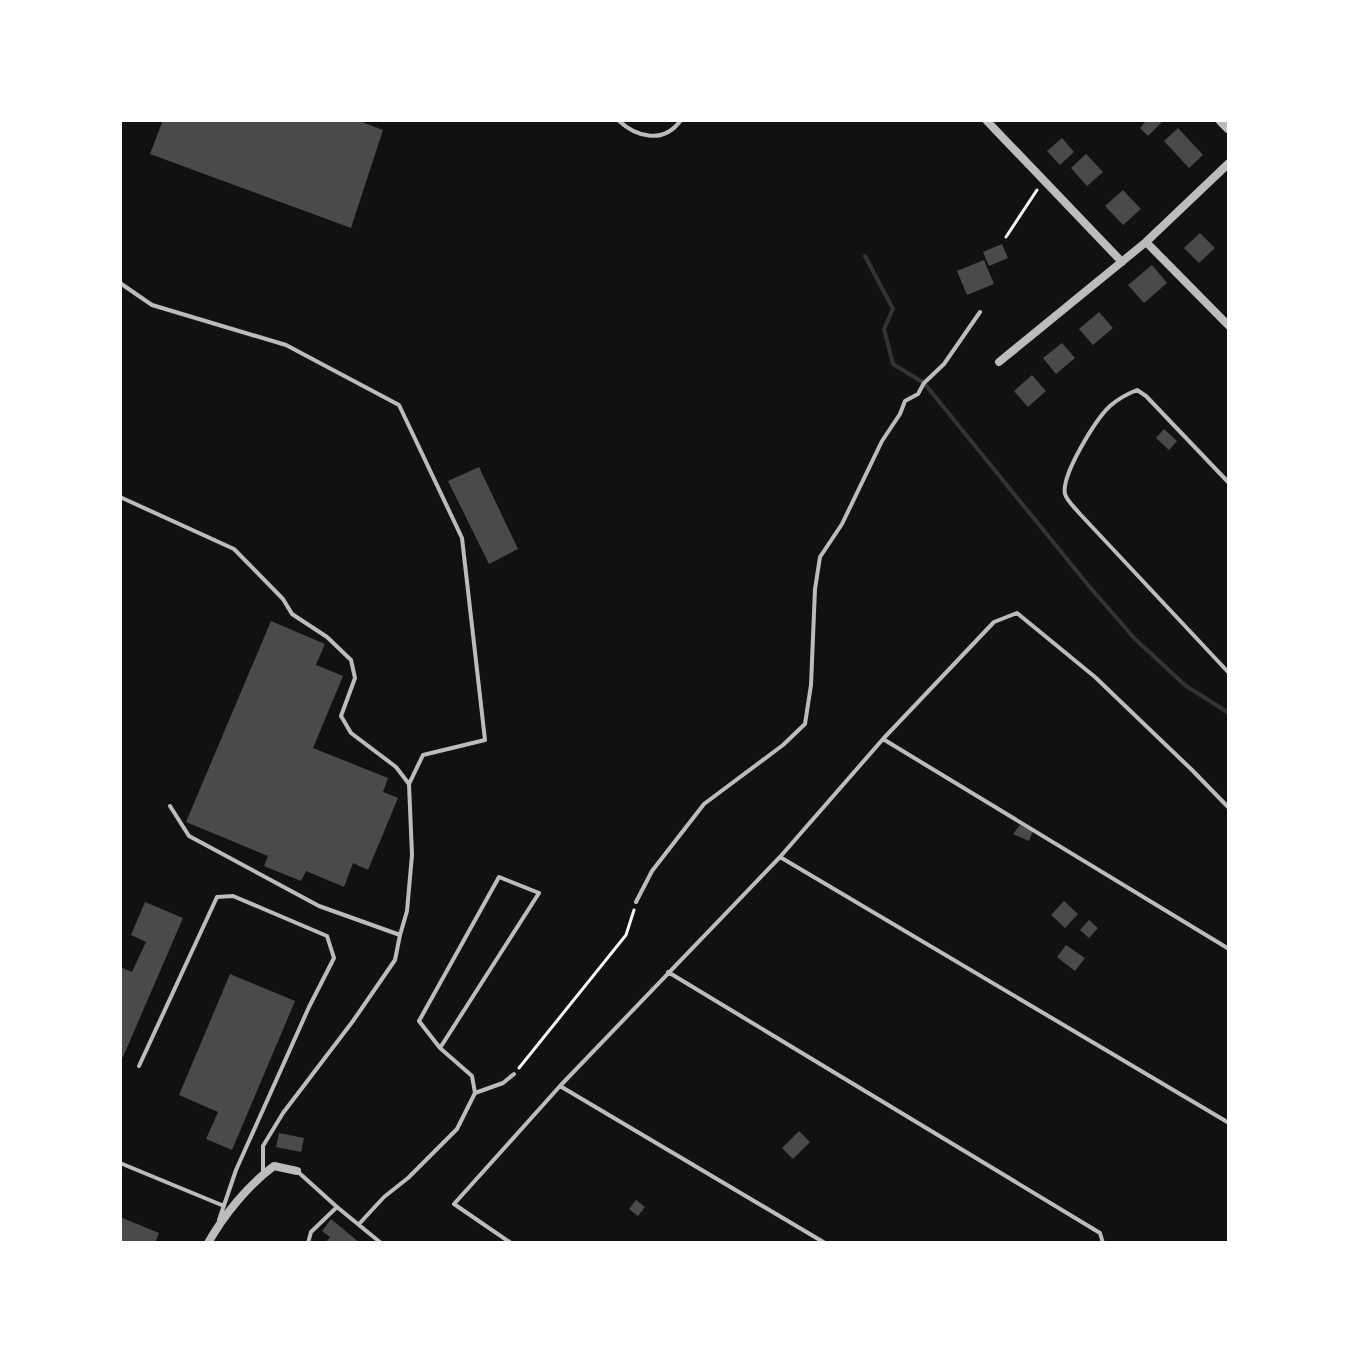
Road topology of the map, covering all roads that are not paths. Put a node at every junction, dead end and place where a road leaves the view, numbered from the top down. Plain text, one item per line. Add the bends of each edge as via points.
1 (618, 120) edge
2 (681, 120) edge
3 (986, 120) edge
4 (1221, 120) edge
5 (1229, 128) edge
6 (1229, 163) edge
7 (1146, 242) junction
8 (1122, 262) junction
9 (120, 283) edge
10 (980, 312) dead end
11 (1229, 326) edge
12 (999, 362) dead end
13 (1229, 483) edge
14 (120, 497) edge
15 (1229, 673) edge
16 (883, 739) junction
17 (409, 784) junction
18 (170, 806) dead end
19 (1229, 808) edge
20 (780, 857) junction
21 (636, 902) road end
22 (400, 935) junction
23 (1229, 949) edge
24 (668, 972) junction
25 (440, 1048) junction
26 (139, 1066) dead end
27 (514, 1074) road end
28 (560, 1086) junction
29 (475, 1093) junction
30 (1229, 1123) edge
31 (120, 1163) edge
32 (297, 1171) joint
33 (263, 1174) junction
34 (224, 1206) junction
35 (337, 1207) junction
36 (359, 1224) junction
37 (216, 1229) junction
38 (208, 1243) edge
39 (308, 1243) edge
40 (381, 1243) edge
41 (511, 1243) edge
42 (825, 1243) edge
43 (1103, 1243) edge

1 - 2 lane via 641,136 663,135
3 - 8 street
4 - 5 street
6 - 7 street
7 - 8 street
7 - 11 street
8 - 12 street
9 - 17 lane via 152,305 286,345 399,405 462,538 485,740 423,755
10 - 21 lane via 944,364 905,401 820,557 805,724 704,804 652,871
13 - 15 lane via 1137,390 1110,406 1093,427 1065,484 1065,496 1080,514
14 - 17 lane via 234,549 292,614 351,660 355,678 341,716 351,733 396,767
16 - 19 lane via 994,622 1017,613 1095,677
16 - 20 lane
16 - 23 lane
17 - 22 lane via 412,855
18 - 22 lane via 189,836 319,906
20 - 24 lane
20 - 30 lane
22 - 33 lane via 395,960 263,1146
24 - 28 lane
24 - 43 lane via 1100,1233
25 - 25 lane via 465,1010 539,893 499,877 419,1021
25 - 29 lane via 472,1076
26 - 34 lane via 217,897 233,896 327,936 334,958
27 - 29 lane
28 - 41 lane via 454,1204
28 - 42 lane
29 - 36 lane via 457,1129
31 - 34 lane
32 - 33 street via 274,1166
32 - 35 lane
33 - 37 street
34 - 37 lane
35 - 36 lane
35 - 39 lane via 311,1232
36 - 40 lane
37 - 38 street

